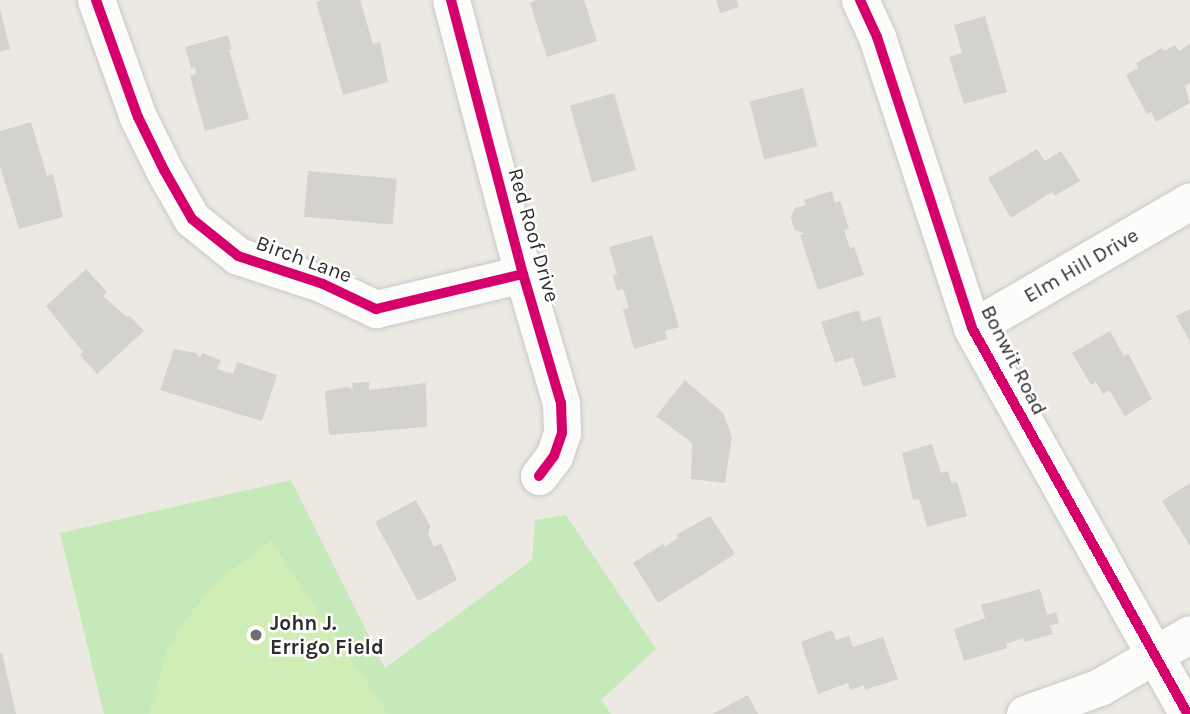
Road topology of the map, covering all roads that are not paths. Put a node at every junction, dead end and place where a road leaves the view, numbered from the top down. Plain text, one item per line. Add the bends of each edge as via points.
1 (96, 0) edge
2 (451, 0) edge
3 (860, 0) edge
4 (1190, 201) edge
5 (523, 274) junction
6 (972, 328) junction
7 (539, 476) dead end
8 (1190, 634) edge
9 (1156, 654) junction
10 (1025, 714) edge
11 (1188, 714) edge

1 - 5 street, Birch Lane via 138,117 164,170 192,219 238,256 323,284 376,309
2 - 5 street, Red Roof Drive
3 - 6 street, Bonwit Road via 877,37
4 - 6 street, Elm Hill Drive
5 - 7 street, Red Roof Drive via 561,403 562,433 554,456
6 - 9 street, Bonwit Road
8 - 9 street
9 - 10 street via 1100,687
9 - 11 street, Bonwit Road

